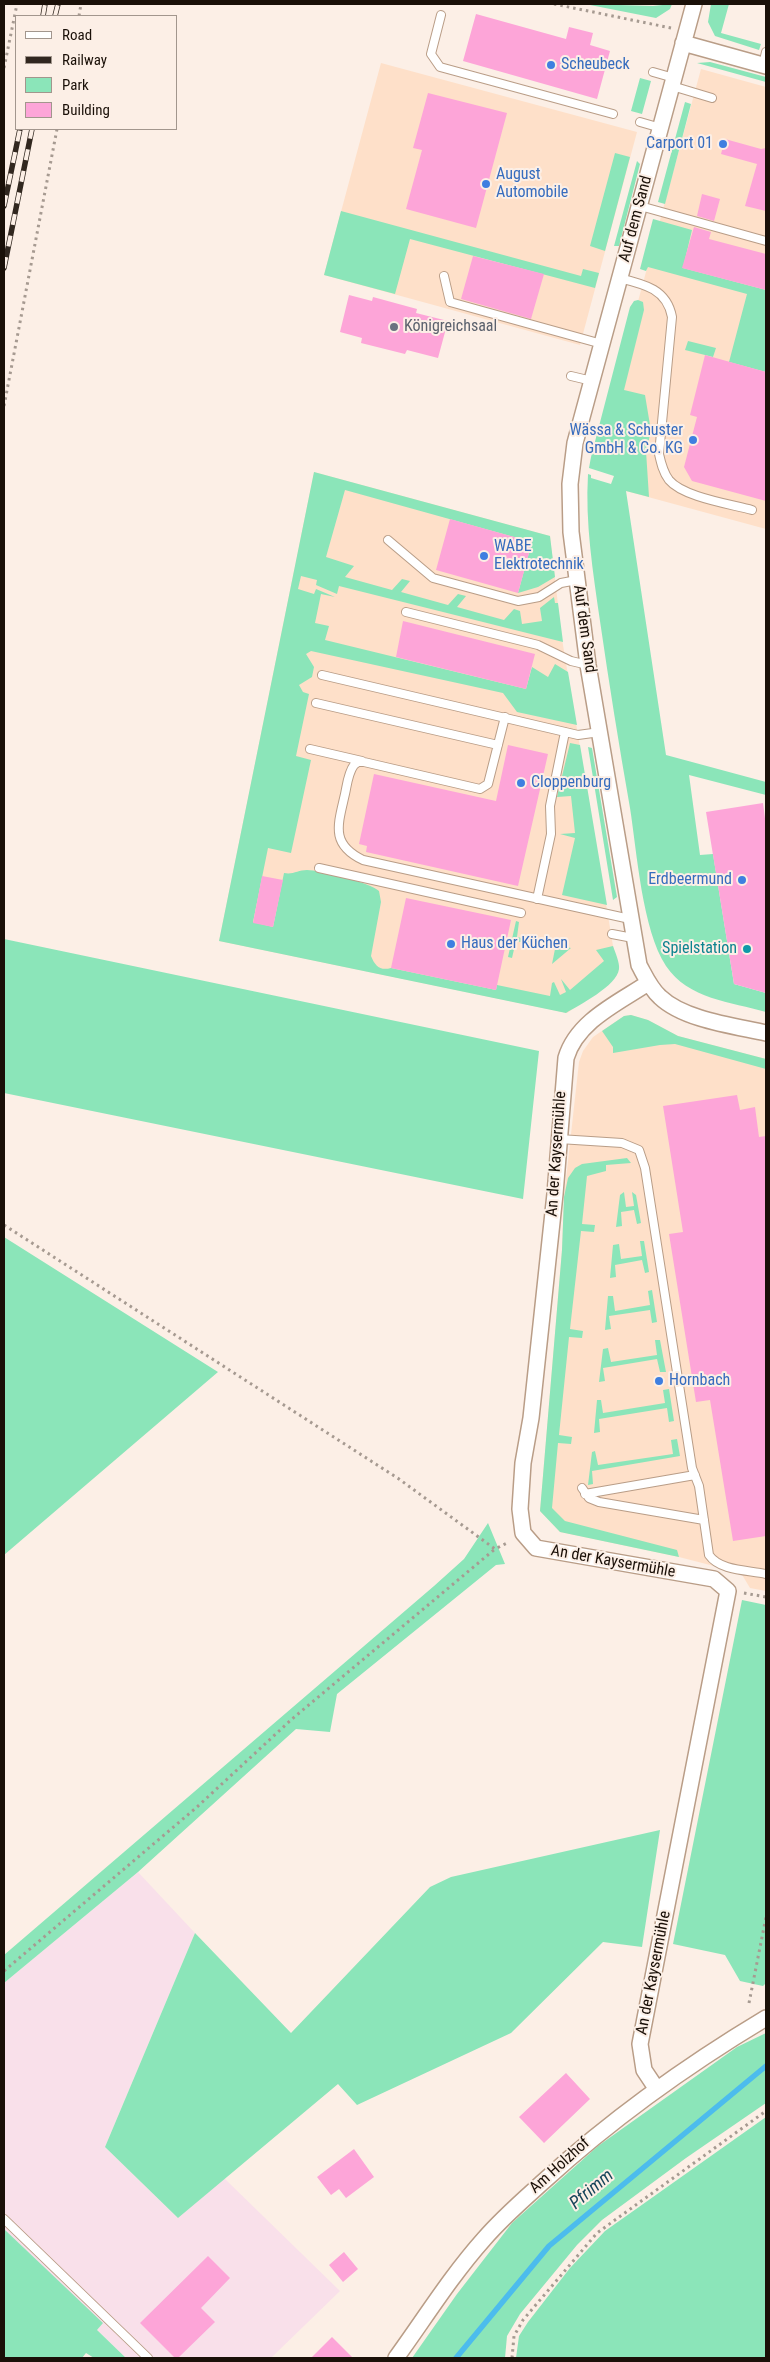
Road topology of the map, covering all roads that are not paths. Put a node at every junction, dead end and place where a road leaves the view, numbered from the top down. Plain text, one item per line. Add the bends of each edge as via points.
1 (694, 4) edge
2 (441, 15) dead end
3 (685, 38) junction
4 (765, 61) edge
5 (653, 72) dead end
6 (673, 82) junction
7 (712, 98) dead end
8 (612, 114) dead end
9 (640, 122) dead end
10 (661, 128) junction
11 (640, 206) junction
12 (766, 241) edge
13 (444, 276) dead end
14 (619, 278) junction
15 (602, 344) junction
16 (571, 376) dead end
17 (592, 381) junction
18 (752, 510) dead end
19 (388, 540) dead end
20 (577, 580) junction
21 (406, 612) dead end
22 (588, 665) junction
23 (322, 675) dead end
24 (316, 703) dead end
25 (504, 717) junction
26 (565, 732) junction
27 (600, 732) junction
28 (498, 744) junction
29 (310, 749) dead end
30 (364, 762) junction
31 (319, 868) dead end
32 (537, 899) junction
33 (521, 913) dead end
34 (630, 919) junction
35 (612, 934) dead end
36 (633, 938) junction
37 (648, 983) junction
38 (766, 1033) edge
39 (559, 1139) junction
40 (695, 1475) junction
41 (704, 1520) junction
42 (766, 1574) edge
43 (766, 2018) edge
44 (656, 2088) junction
45 (4, 2219) edge
46 (148, 2358) edge
47 (396, 2358) edge

1 - 3 street, Auf dem Sand
2 - 8 lane via 431,54 440,67
3 - 4 street
3 - 6 street, Auf dem Sand
5 - 6 lane
6 - 7 lane
6 - 10 street, Auf dem Sand
9 - 10 lane
10 - 11 street, Auf dem Sand
11 - 12 lane
11 - 14 street, Auf dem Sand
13 - 15 lane via 450,302
14 - 15 street, Auf dem Sand
14 - 18 lane via 652,288 660,293 670,308 672,317 660,454 665,474 687,492
15 - 17 street, Auf dem Sand
16 - 17 lane
17 - 20 street, Auf dem Sand via 576,443 570,484
19 - 20 lane via 433,578 518,602 539,597 561,583
20 - 22 street, Auf dem Sand
21 - 22 lane via 538,645 571,661
22 - 27 street, Auf dem Sand
23 - 25 lane
24 - 28 lane
25 - 26 lane
25 - 28 lane
26 - 27 lane via 578,735
26 - 32 lane via 550,806 552,834
27 - 34 street, Auf dem Sand
28 - 30 lane via 488,784 480,789
29 - 30 lane
30 - 32 lane via 358,762 351,769 337,828 343,846 352,854 363,860
31 - 33 lane
32 - 34 lane
34 - 36 street, Auf dem Sand
35 - 36 lane
36 - 37 street, Auf dem Sand via 639,964
37 - 38 street, Auf dem Sand via 660,998 694,1016
37 - 39 street, An der Kaysermühle via 587,1024 574,1038 564,1068
39 - 40 lane via 622,1143 639,1150 645,1168
39 - 44 street, An der Kaysermühle via 531,1418 523,1463 520,1509 523,1534 536,1548 714,1579 728,1591 640,2044 644,2070
40 - 41 lane
40 - 41 lane via 583,1491 599,1502
41 - 42 lane via 712,1560 724,1566
43 - 44 street, Am Holzhof
44 - 47 street, Am Holzhof via 592,2136 507,2214 450,2282
45 - 46 lane

